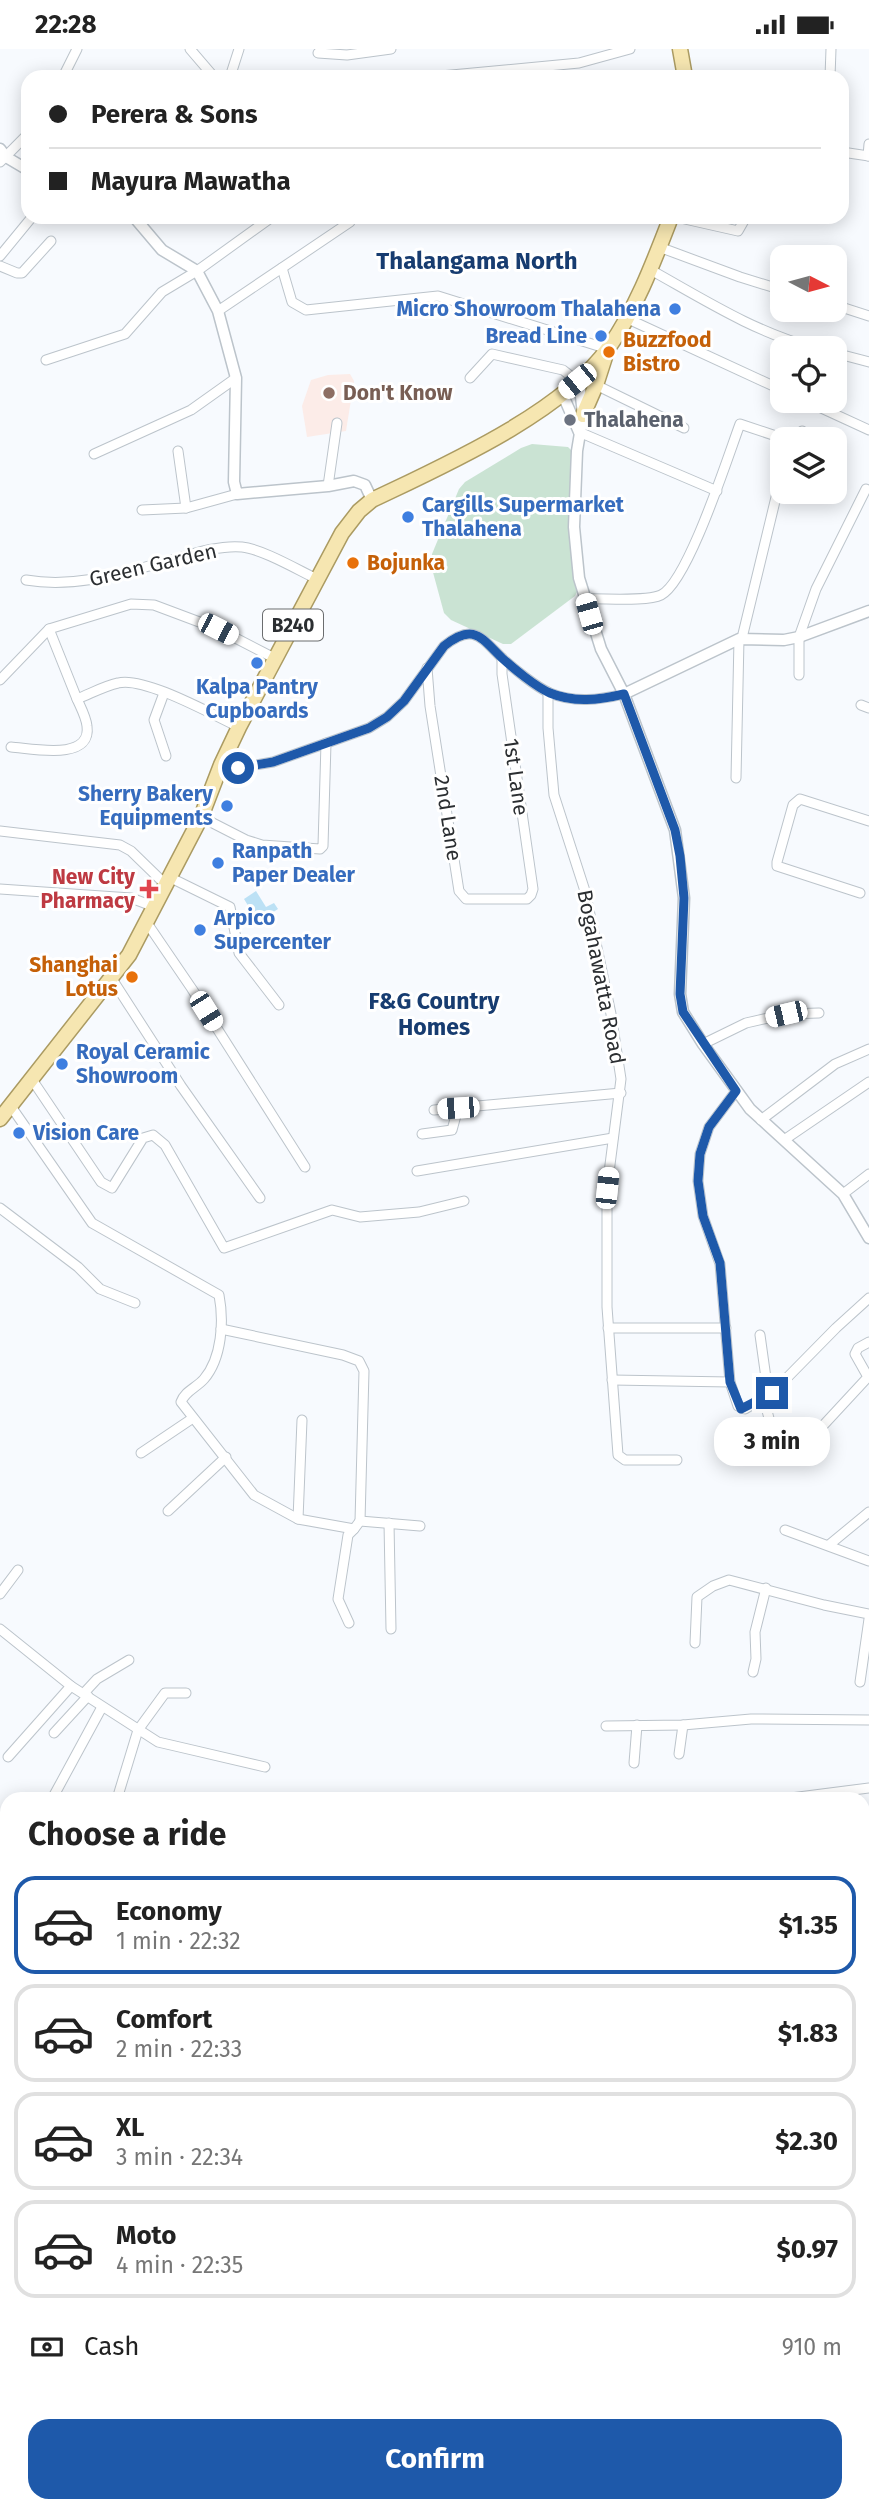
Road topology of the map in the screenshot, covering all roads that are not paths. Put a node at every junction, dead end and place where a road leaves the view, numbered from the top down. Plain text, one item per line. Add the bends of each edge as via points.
1 (77, 49) edge
2 (190, 49) edge
3 (239, 49) edge
4 (391, 49) edge
5 (630, 49) edge
6 (680, 49) edge
7 (831, 49) edge
8 (318, 53) dead end
9 (66, 70) edge
10 (208, 70) edge
11 (232, 70) edge
12 (504, 70) edge
13 (684, 70) edge
14 (830, 70) edge
15 (21, 140) edge
16 (869, 144) edge
17 (849, 153) edge
18 (2, 156) edge
19 (868, 156) edge
20 (21, 166) edge
21 (26, 224) edge
22 (144, 224) edge
23 (262, 224) edge
24 (346, 224) edge
25 (668, 224) edge
26 (701, 224) edge
27 (742, 224) edge
28 (51, 241) dead end
29 (659, 247) junction
30 (0, 255) edge
31 (0, 266) edge
32 (282, 268) junction
33 (649, 269) junction
34 (197, 271) junction
35 (770, 286) edge
36 (847, 309) edge
37 (218, 311) junction
38 (869, 316) edge
39 (626, 318) junction
40 (775, 336) edge
41 (608, 349) junction
42 (847, 356) edge
43 (46, 359) dead end
44 (869, 362) edge
45 (236, 378) junction
46 (470, 378) dead end
47 (577, 381) junction
48 (770, 384) edge
49 (596, 385) junction
50 (562, 393) junction
51 (832, 413) edge
52 (583, 415) junction
53 (337, 423) dead end
54 (684, 428) dead end
55 (869, 430) edge
56 (579, 432) junction
57 (770, 434) edge
58 (178, 451) dead end
59 (94, 454) dead end
60 (328, 486) junction
61 (866, 489) dead end
62 (717, 491) junction
63 (237, 494) junction
64 (372, 500) junction
65 (774, 504) edge
66 (186, 508) junction
67 (142, 510) dead end
68 (317, 579) junction
69 (26, 580) dead end
70 (585, 599) junction
71 (869, 611) edge
72 (49, 629) junction
73 (799, 637) junction
74 (740, 639) junction
75 (502, 658) junction
76 (276, 659) junction
77 (427, 668) junction
78 (799, 675) dead end
79 (0, 680) edge
80 (164, 692) junction
81 (548, 692) junction
82 (624, 694) junction
83 (77, 699) junction
84 (239, 727) junction
85 (326, 743) junction
86 (11, 747) dead end
87 (166, 756) dead end
88 (220, 765) junction
89 (736, 778) dead end
90 (201, 817) junction
91 (869, 821) edge
92 (0, 831) edge
93 (167, 881) junction
94 (0, 889) edge
95 (860, 893) dead end
96 (531, 895) joint
97 (155, 907) junction
98 (147, 923) junction
99 (112, 979) junction
100 (279, 1005) dead end
101 (819, 1013) dead end
102 (703, 1044) junction
103 (869, 1049) edge
104 (31, 1078) junction
105 (869, 1082) edge
106 (736, 1091) junction
107 (621, 1093) junction
108 (10, 1105) junction
109 (458, 1108) junction
110 (434, 1110) dead end
111 (0, 1119) edge
112 (761, 1120) junction
113 (422, 1134) dead end
114 (613, 1138) junction
115 (784, 1140) junction
116 (305, 1167) dead end
117 (417, 1171) dead end
118 (869, 1174) edge
119 (843, 1194) junction
120 (260, 1198) dead end
121 (464, 1201) dead end
122 (0, 1208) edge
123 (869, 1238) edge
124 (869, 1298) edge
125 (135, 1303) dead end
126 (608, 1328) junction
127 (726, 1328) junction
128 (221, 1329) junction
129 (760, 1335) dead end
130 (869, 1342) edge
131 (612, 1380) junction
132 (730, 1382) junction
133 (772, 1393) junction
134 (764, 1399) junction
135 (193, 1417) junction
136 (302, 1420) dead end
137 (772, 1430) dead end
138 (818, 1431) dead end
139 (141, 1453) dead end
140 (226, 1457) junction
141 (677, 1459) dead end
142 (168, 1511) dead end
143 (869, 1512) edge
144 (298, 1519) junction
145 (389, 1523) junction
146 (357, 1525) junction
147 (420, 1525) dead end
148 (785, 1530) dead end
149 (829, 1545) junction
150 (869, 1561) edge
151 (18, 1570) dead end
152 (766, 1588) junction
153 (0, 1594) edge
154 (869, 1616) edge
155 (349, 1623) dead end
156 (0, 1629) edge
157 (391, 1629) dead end
158 (695, 1643) dead end
159 (129, 1660) dead end
160 (753, 1672) dead end
161 (860, 1682) dead end
162 (71, 1686) junction
163 (186, 1693) dead end
164 (86, 1695) junction
165 (102, 1707) junction
166 (869, 1720) edge
167 (637, 1725) junction
168 (683, 1725) junction
169 (606, 1726) dead end
170 (138, 1730) junction
171 (54, 1733) dead end
172 (679, 1754) dead end
173 (8, 1757) dead end
174 (634, 1763) dead end
175 (265, 1767) dead end
176 (869, 1788) edge
177 (56, 1792) edge
178 (119, 1792) edge
179 (838, 1792) edge

1 - 9 street
2 - 10 street
3 - 11 street
4 - 8 street via 347,55
5 - 12 street via 579,63
6 - 13 main road
7 - 14 street
15 - 18 street
16 - 19 street
17 - 19 street
18 - 20 street
21 - 30 street
22 - 34 street via 162,250
23 - 34 street
24 - 32 street
25 - 29 main road, B240
26 - 27 street via 738,231
28 - 31 street via 22,272
29 - 33 main road, B240
29 - 35 street
32 - 37 street
32 - 41 street via 292,302 306,310 438,296
33 - 39 main road, B240
33 - 40 street
34 - 37 street
34 - 43 street via 162,292 125,334
36 - 38 street
37 - 45 street
39 - 41 main road, B240
39 - 48 street
41 - 47 main road, B240
41 - 49 main road
42 - 44 street
45 - 59 street via 191,410
45 - 63 street
46 - 47 street via 492,354 563,370
47 - 50 main road, B240
47 - 52 street
49 - 52 main road
49 - 54 street
50 - 56 street
50 - 64 main road, B240 via 483,445
51 - 55 street
52 - 56 street
53 - 60 street
56 - 62 street
56 - 70 street via 574,540
57 - 62 street via 740,424
58 - 66 street
60 - 63 street
60 - 64 street via 354,481 365,485
61 - 73 street via 816,589
62 - 70 street via 675,582 661,595
63 - 66 street
64 - 68 main road, B240 via 342,533
65 - 74 street
66 - 67 street
68 - 69 street, Green Garden via 242,547 200,552 97,578 51,584
68 - 76 main road, B240
70 - 82 street via 601,649
71 - 73 street
72 - 76 street via 131,604 154,605 218,629
72 - 79 street
72 - 83 street
73 - 74 street
73 - 78 street
74 - 82 street
74 - 89 street
75 - 77 street via 483,637 467,634 444,646
75 - 81 street
75 - 96 street, 1st Lane
76 - 84 main road, B240
77 - 85 street via 387,717
77 - 96 street, 2nd Lane via 459,891 466,899
80 - 83 street via 118,683
80 - 84 street
80 - 87 street via 154,720
81 - 82 street via 580,700
81 - 107 street, Bogahawatta Road via 554,795 585,891 617,1046
82 - 102 street via 675,830 684,898 680,994 683,1012
83 - 86 street via 87,725 82,743 65,751
84 - 88 main road, B240
85 - 88 street via 273,762 238,768
85 - 90 street via 320,849 262,845
88 - 90 main road, B240
90 - 93 main road, B240
91 - 95 street via 800,799 793,805 777,862 777,866
92 - 93 street via 120,845
93 - 97 main road, B240
93 - 100 street via 230,907 239,953
94 - 97 street via 131,898
97 - 98 main road, B240
98 - 99 main road, B240
98 - 116 street
99 - 104 main road, B240
99 - 120 street
101 - 102 street via 746,1023
102 - 106 street
103 - 112 street via 835,1064
104 - 108 main road, B240
104 - 121 street via 101,1182 112,1188 143,1138 153,1135 165,1145 224,1248 332,1210 360,1217 419,1212
105 - 115 street
106 - 112 street
106 - 127 street via 709,1127 698,1181 703,1216 720,1263
107 - 109 street
107 - 114 street, Bogahawatta Road
108 - 111 main road, B240
108 - 128 street via 92,1223 219,1295
109 - 110 street
109 - 113 street via 452,1130
112 - 115 street
114 - 117 street
114 - 126 street, Bogahawatta Road via 607,1188
115 - 119 street
118 - 119 street
119 - 123 street
122 - 125 street via 100,1289
124 - 133 street
126 - 127 street
126 - 131 street, Bogahawatta Road
127 - 132 street
128 - 135 street via 214,1360 181,1402
128 - 146 street via 359,1361 364,1371
129 - 133 street
130 - 138 street via 855,1354 868,1377
131 - 132 street
131 - 141 street, Bogahawatta Road via 620,1458
132 - 134 street via 741,1409
133 - 134 street
134 - 137 street
135 - 139 street
135 - 140 street
136 - 144 street
140 - 142 street
140 - 144 street via 254,1495
143 - 149 street
144 - 146 street
145 - 146 street
145 - 147 street
145 - 157 street
146 - 155 street via 348,1535 338,1599
148 - 149 street
149 - 150 street
151 - 153 street
152 - 154 street
152 - 158 street via 729,1580 696,1597
152 - 160 street via 755,1632
154 - 161 street
156 - 162 street
159 - 164 street via 97,1679
162 - 164 street
162 - 173 street
163 - 170 street via 165,1693
164 - 165 street
164 - 171 street
165 - 170 street
165 - 177 street
166 - 168 street via 751,1719
167 - 168 street
167 - 169 street
167 - 174 street
168 - 172 street
170 - 175 street via 178,1748
170 - 178 street
176 - 179 street

